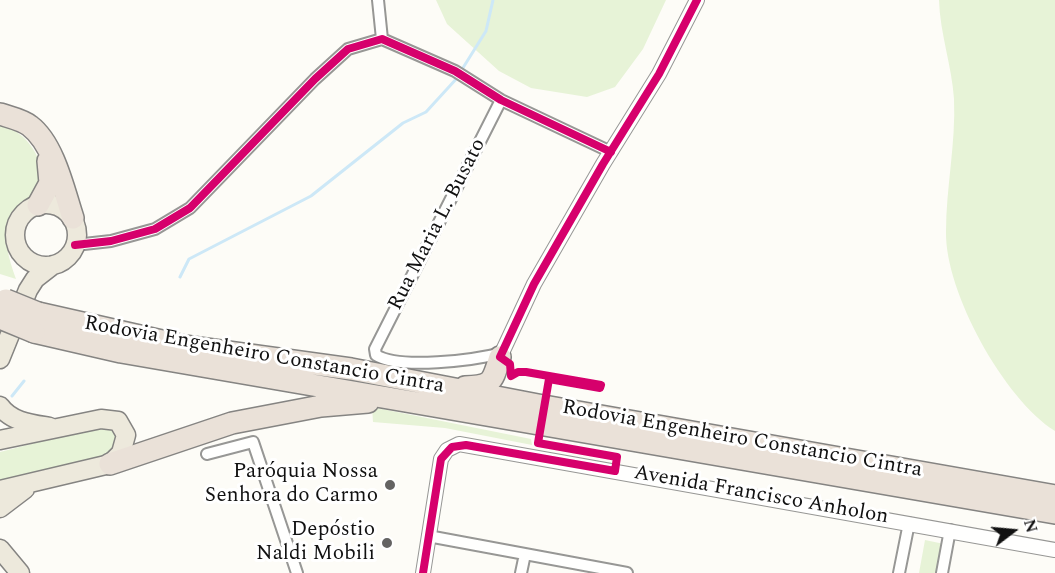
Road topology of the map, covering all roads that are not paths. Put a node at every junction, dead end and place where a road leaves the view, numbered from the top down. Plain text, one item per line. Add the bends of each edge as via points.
1 (378, 0) edge
2 (697, 0) edge
3 (382, 39) junction
4 (501, 100) junction
5 (0, 114) edge
6 (47, 148) junction
7 (610, 152) junction
8 (38, 205) junction
9 (73, 218) junction
10 (75, 245) junction
11 (17, 246) junction
12 (53, 265) junction
13 (27, 290) junction
14 (2, 304) edge
15 (36, 322) junction
16 (501, 355) junction
17 (0, 359) edge
18 (431, 384) junction
19 (397, 400) junction
20 (538, 405) junction
21 (0, 406) edge
22 (61, 428) junction
23 (0, 440) edge
24 (207, 454) dead end
25 (110, 465) junction
26 (36, 481) junction
27 (0, 490) edge
28 (1055, 496) edge
29 (0, 508) edge
30 (1055, 513) edge
31 (909, 523) junction
32 (950, 530) junction
33 (429, 536) junction
34 (0, 549) edge
35 (1055, 549) edge
36 (525, 554) junction
37 (620, 572) edge
38 (20, 573) edge
39 (297, 573) edge
40 (423, 573) edge
41 (521, 573) edge
42 (899, 573) edge
43 (942, 573) edge

1 - 3 street
2 - 7 street via 659,74
3 - 4 street via 460,74
3 - 10 street via 348,49 189,208 155,229 111,241
4 - 7 street
4 - 16 street, Rua Maria L. Busato via 375,349 376,355 384,360 413,363
5 - 6 highway via 30,125
6 - 8 highway via 50,183
6 - 9 highway
7 - 16 street via 534,284
8 - 9 main road via 57,206
8 - 11 main road via 21,216 15,236
9 - 10 main road
10 - 12 main road via 64,261
11 - 12 main road via 29,261
11 - 13 main road
12 - 13 main road
13 - 17 main road
14 - 15 highway, bridge
15 - 18 highway, Rodovia Engenheiro Constancio Cintra
15 - 19 highway, Rodovia Engenheiro Constancio Cintra via 122,352
16 - 18 highway via 491,382 485,386
16 - 20 highway via 503,378 513,390
18 - 20 highway, Rodovia Engenheiro Constancio Cintra
19 - 25 highway via 321,406 232,423
19 - 30 highway, Rodovia Engenheiro Constancio Cintra
20 - 28 highway, Rodovia Engenheiro Constancio Cintra
21 - 22 main road via 20,421
22 - 23 main road
22 - 25 main road via 101,419 118,421 126,444
24 - 39 street via 253,442
25 - 26 main road
26 - 27 main road
26 - 29 main road
31 - 32 street, Avenida Francisco Anholon
31 - 33 street, Avenida Francisco Anholon via 466,445 452,447 441,459
31 - 42 street
32 - 35 street, Avenida Francisco Anholon
32 - 43 street
33 - 36 street
33 - 40 street
34 - 38 main road
36 - 37 street
36 - 41 street

